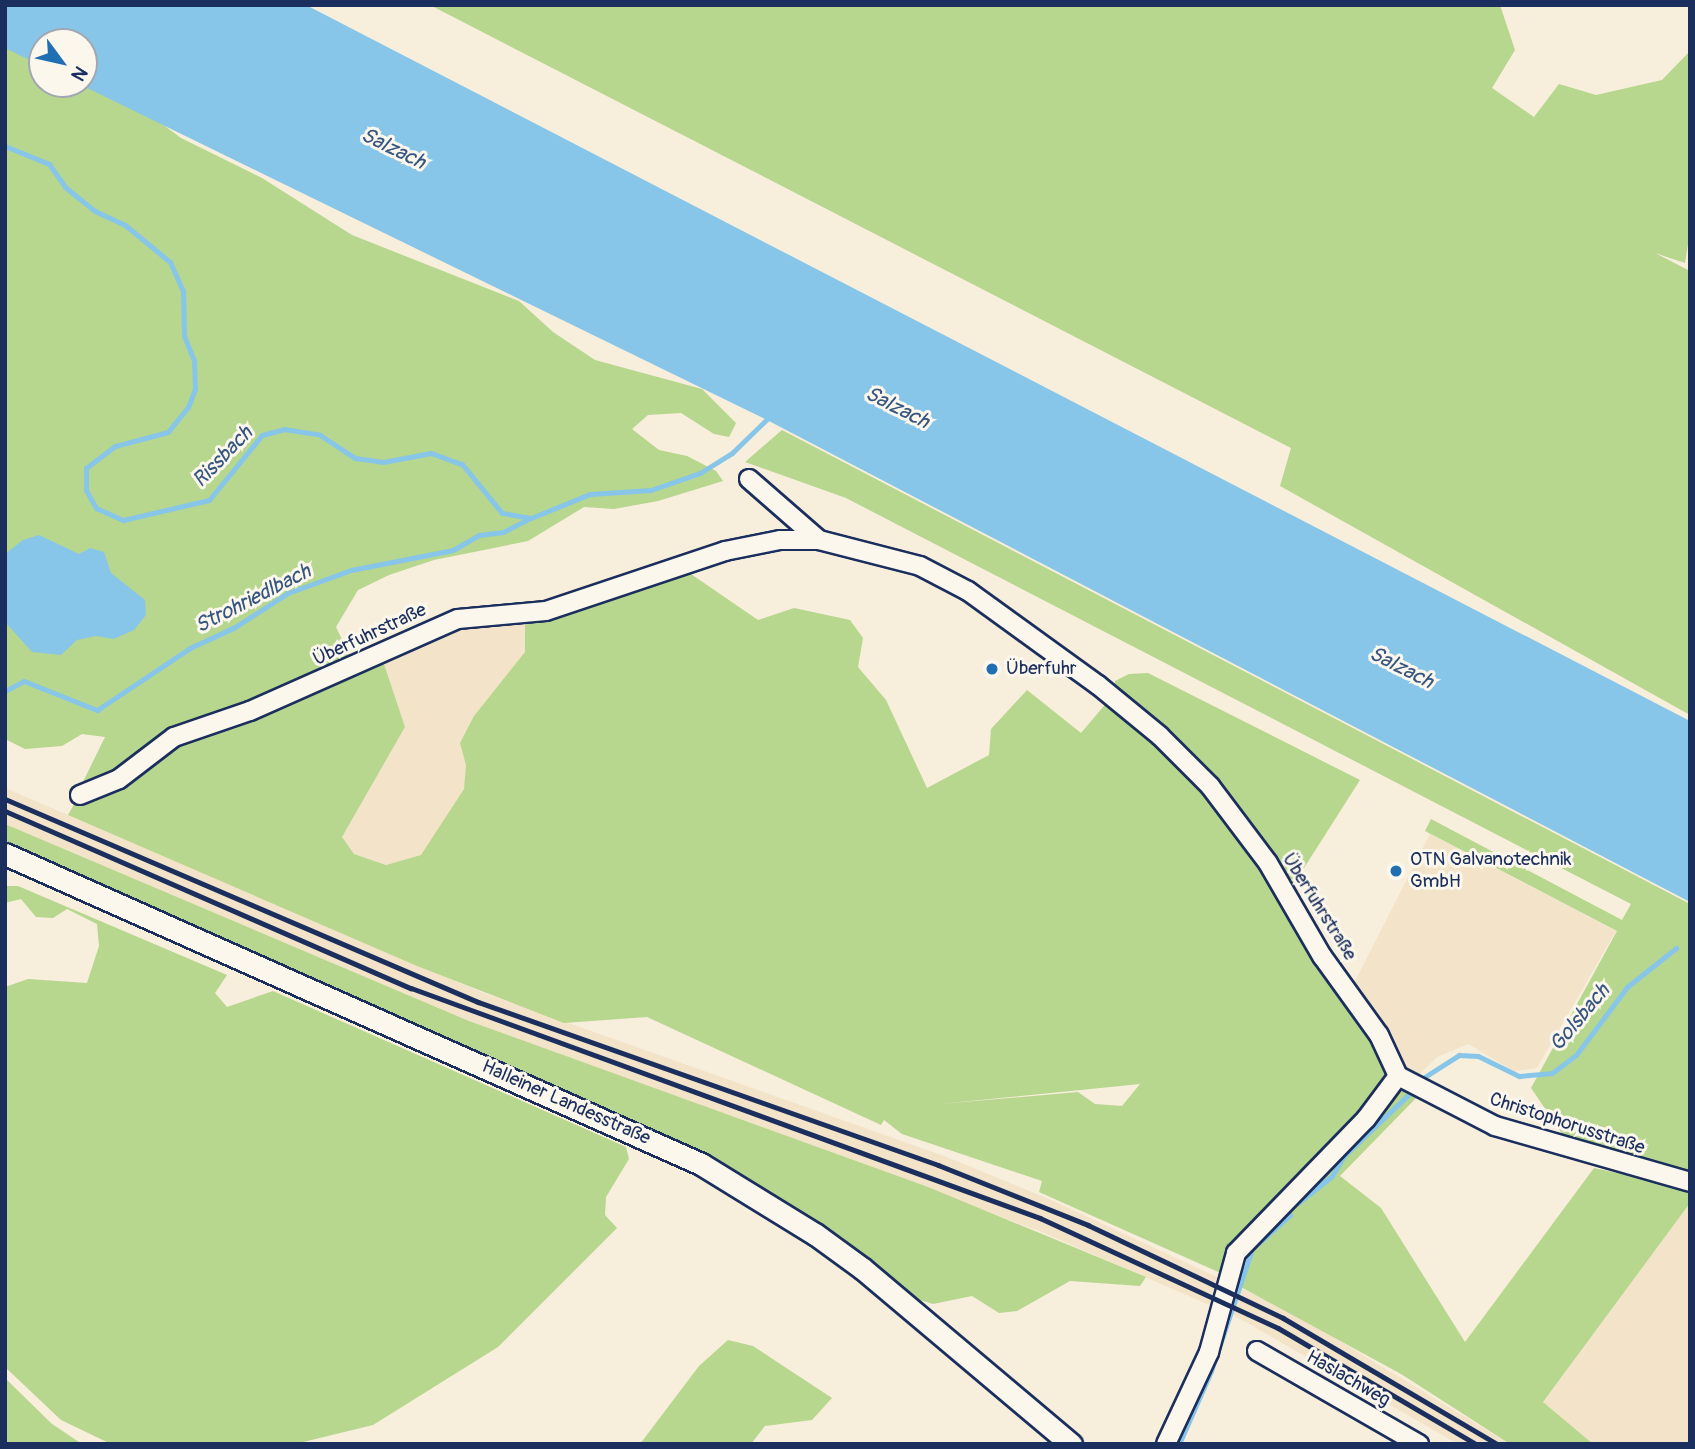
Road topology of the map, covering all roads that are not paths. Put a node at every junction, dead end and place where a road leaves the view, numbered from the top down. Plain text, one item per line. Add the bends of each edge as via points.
1 (749, 479) dead end
2 (819, 540) junction
3 (80, 795) dead end
4 (5, 854) edge
5 (1398, 1076) junction
6 (1690, 1182) edge
7 (1257, 1351) dead end
8 (1071, 1444) edge
9 (1166, 1444) edge
10 (1419, 1444) edge

1 - 2 street, Überfuhrstraße
2 - 3 street, Überfuhrstraße via 780,540 725,551 546,611 458,619 250,711 174,737 119,779
2 - 5 street, Überfuhrstraße via 920,566 968,591 1160,736 1210,786 1268,863 1322,956 1379,1035
4 - 8 main road, Halleiner Landesstraße via 701,1164 863,1269
5 - 6 street, Christophorusstraße via 1495,1126
5 - 9 street via 1366,1119 1236,1253 1209,1352
7 - 10 street, Haslachweg

